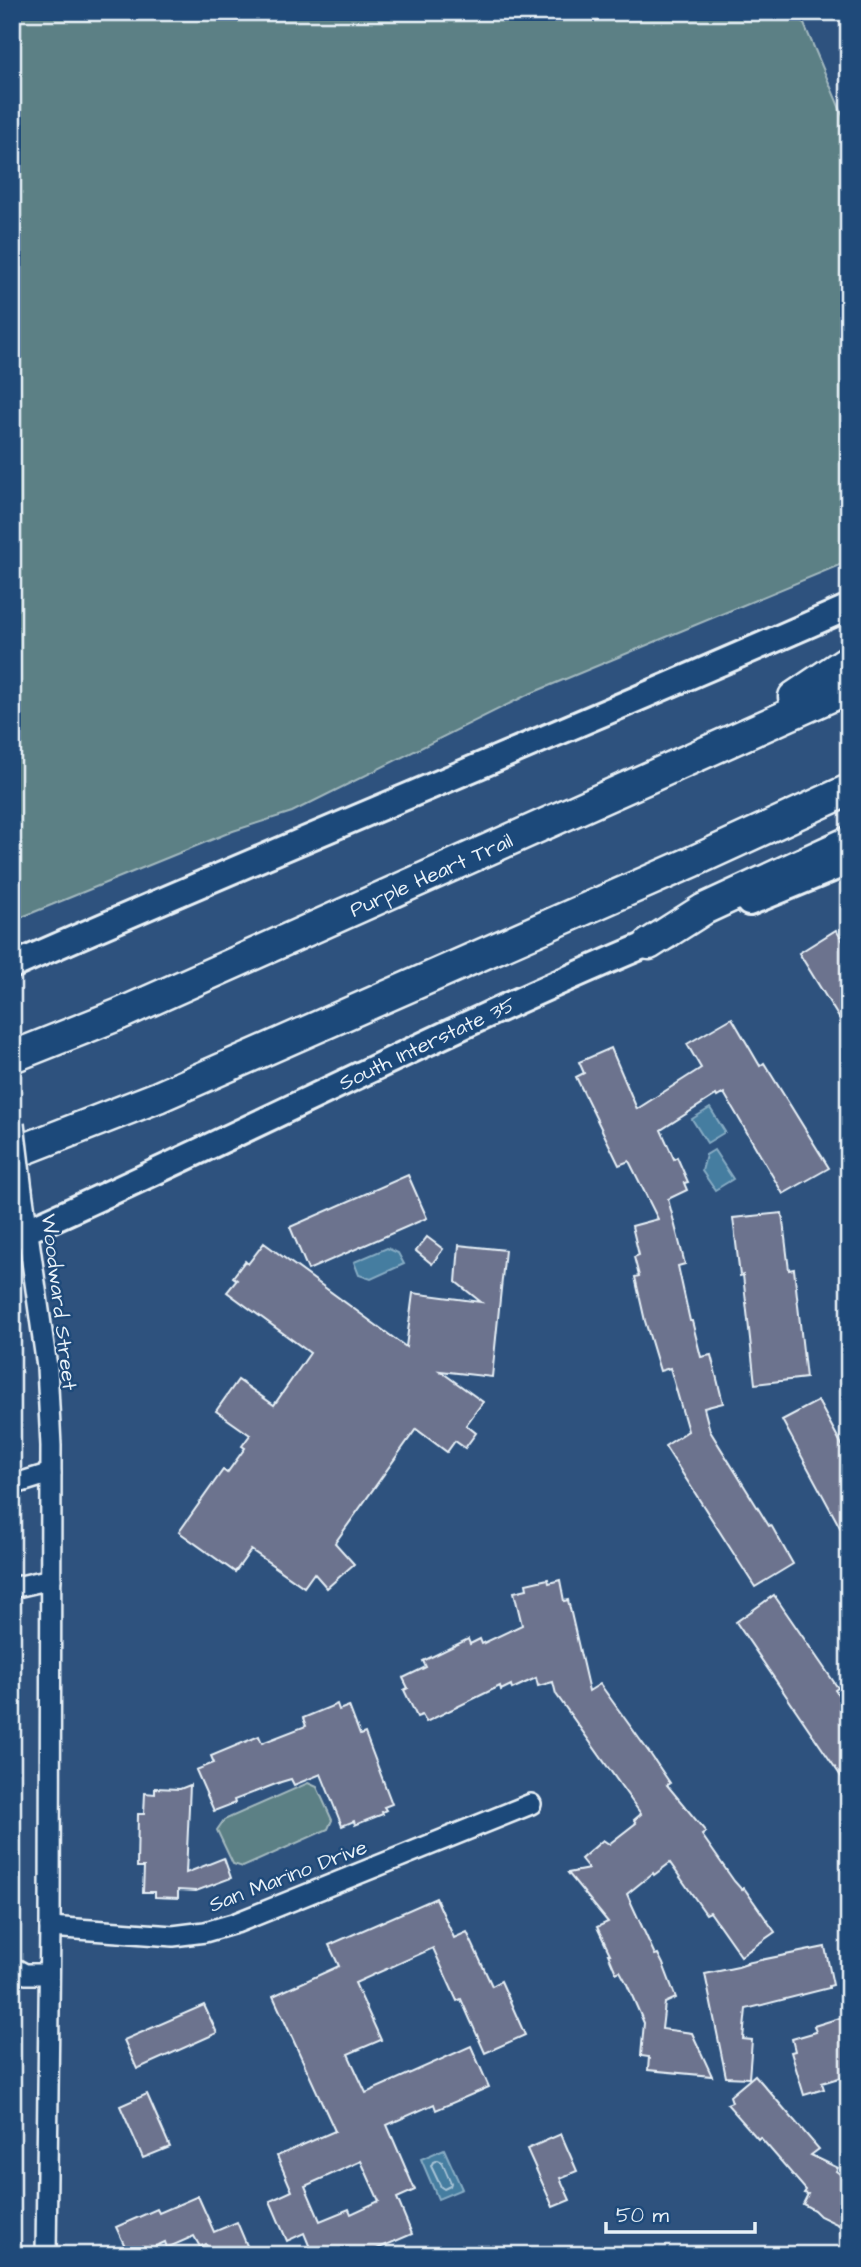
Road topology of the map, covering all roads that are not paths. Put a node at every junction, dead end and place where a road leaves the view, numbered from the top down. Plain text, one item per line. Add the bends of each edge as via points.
1 (849, 607) edge
2 (849, 660) edge
3 (849, 688) edge
4 (727, 742) junction
5 (849, 790) edge
6 (849, 842) edge
7 (849, 862) edge
8 (649, 944) junction
9 (12, 966) edge
10 (12, 1057) edge
11 (12, 1112) edge
12 (12, 1154) edge
13 (20, 1234) edge
14 (51, 1473) junction
15 (12, 1485) edge
16 (51, 1578) junction
17 (12, 1588) edge
18 (531, 1804) dead end
19 (50, 1927) junction
20 (49, 1974) junction
21 (16, 1975) edge
22 (46, 2255) edge

1 - 9 main road
2 - 4 highway
3 - 4 highway, Purple Heart Trail
4 - 10 highway, Purple Heart Trail via 120,1014
5 - 12 highway via 158,1097
6 - 8 highway via 704,909
7 - 8 main road, South Interstate 35
8 - 13 main road, South Interstate 35 via 512,1003
11 - 13 street, Woodward Street, bridge via 22,1191
13 - 14 street, Woodward Street via 47,1367
14 - 15 street
14 - 16 street, Woodward Street
16 - 17 street
16 - 19 street, Woodward Street
18 - 19 street, San Marino Drive via 205,1932 173,1936
19 - 20 street, Woodward Street
20 - 21 street
20 - 22 street, Woodward Street

